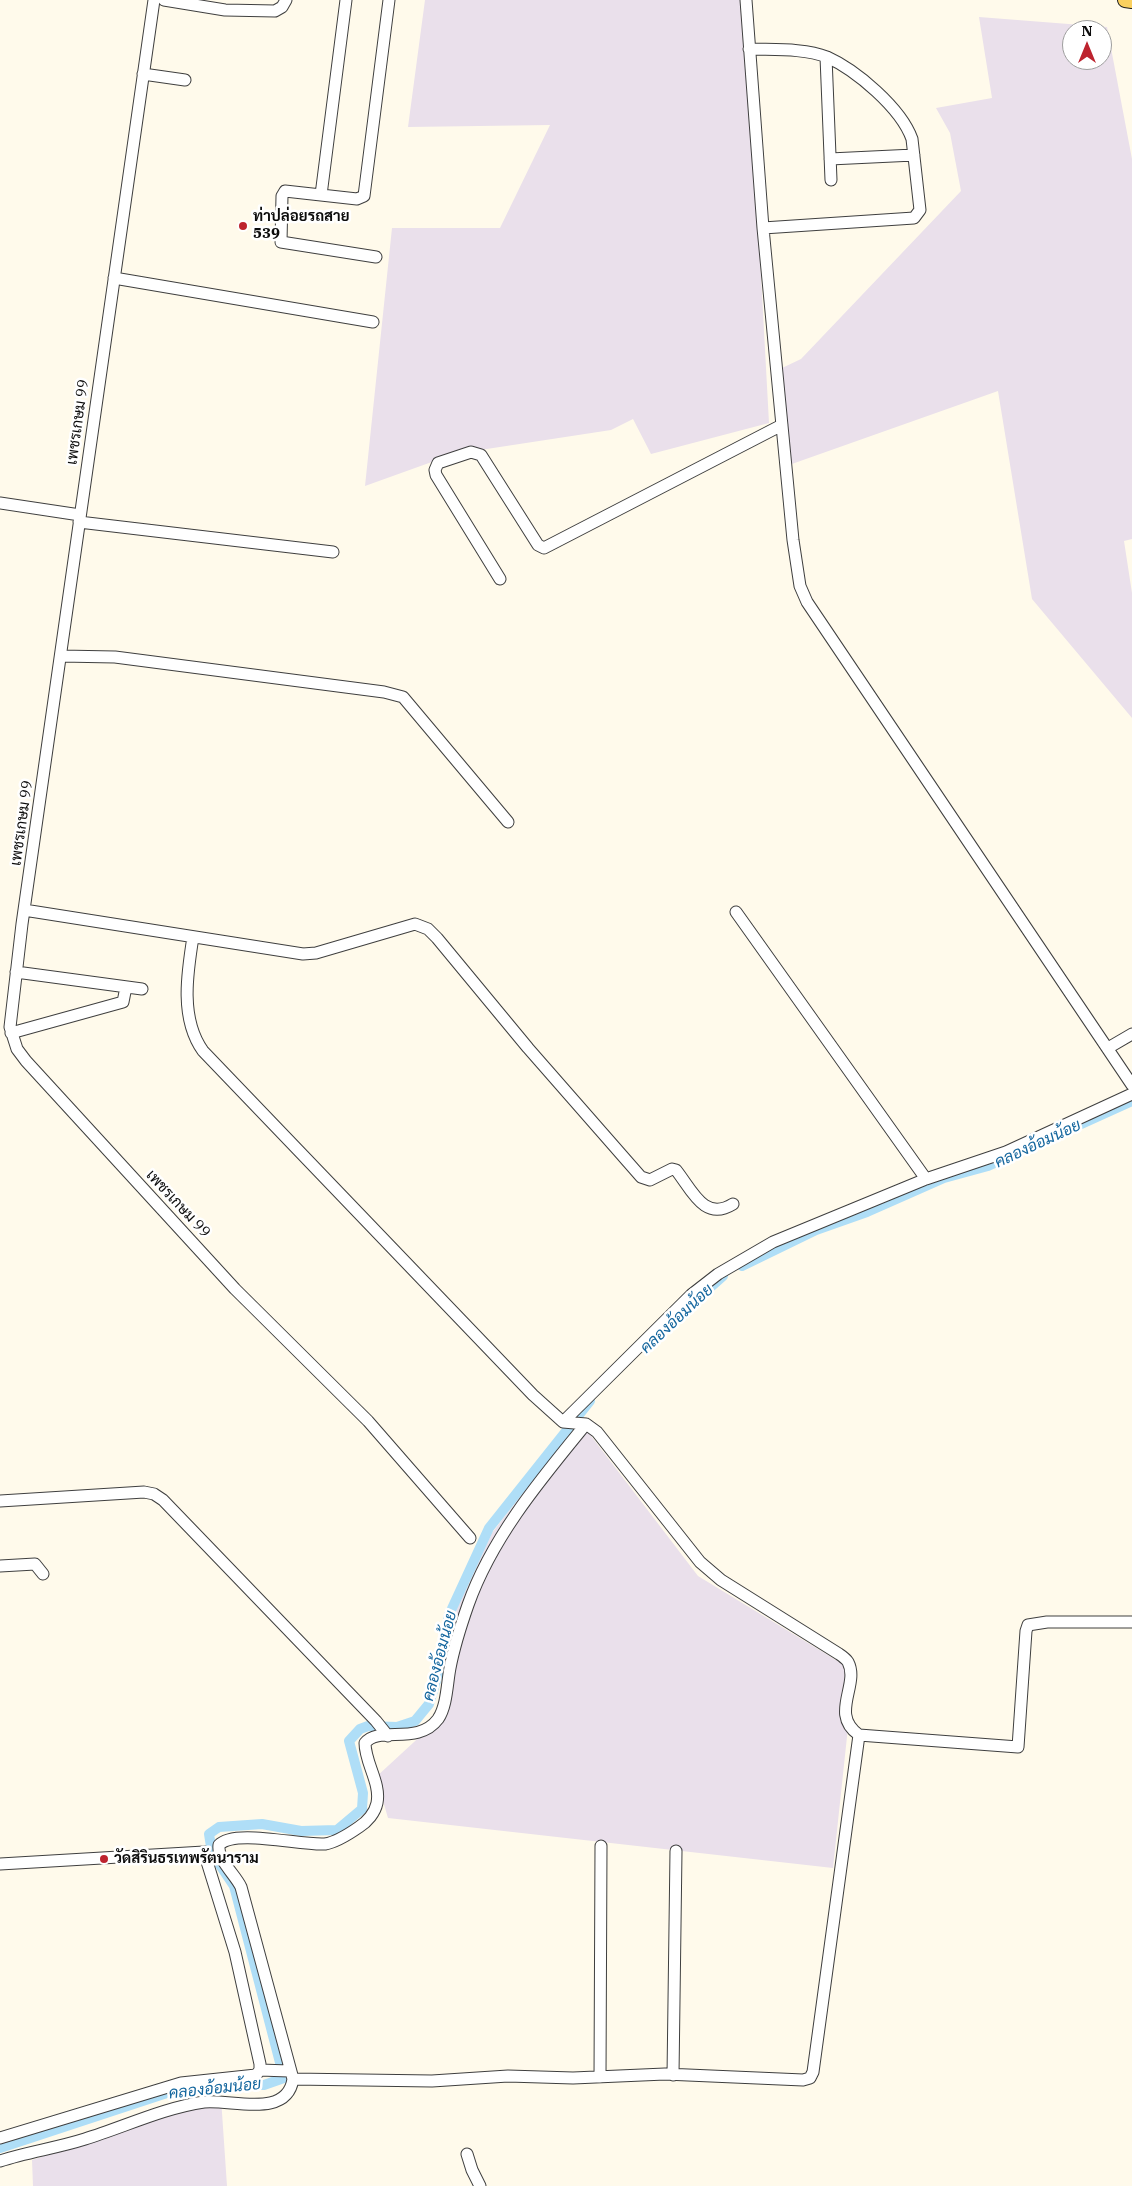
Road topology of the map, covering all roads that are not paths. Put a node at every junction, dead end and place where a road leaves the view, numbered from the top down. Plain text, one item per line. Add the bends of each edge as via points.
1 (154, 0) edge
2 (164, 0) edge
3 (286, 0) edge
4 (346, 0) edge
5 (389, 0) edge
6 (746, 0) edge
7 (1125, 0) edge
8 (1132, 1) edge
9 (750, 49) junction
10 (826, 57) junction
11 (143, 74) junction
12 (185, 80) dead end
13 (914, 155) junction
14 (830, 159) junction
15 (831, 180) dead end
16 (321, 195) junction
17 (763, 228) junction
18 (376, 257) dead end
19 (114, 278) junction
20 (373, 322) dead end
21 (782, 425) junction
22 (0, 503) edge
23 (80, 518) junction
24 (334, 552) dead end
25 (500, 579) dead end
26 (61, 656) junction
27 (508, 822) dead end
28 (24, 910) junction
29 (736, 912) dead end
30 (193, 937) junction
31 (16, 972) junction
32 (126, 987) junction
33 (142, 989) dead end
34 (7, 1030) edge
35 (1132, 1034) edge
36 (1108, 1048) junction
37 (1132, 1085) edge
38 (1132, 1094) edge
39 (926, 1179) junction
40 (733, 1204) dead end
41 (566, 1422) junction
42 (585, 1424) junction
43 (0, 1501) edge
44 (470, 1538) dead end
45 (0, 1566) edge
46 (43, 1574) dead end
47 (1132, 1622) edge
48 (859, 1734) junction
49 (387, 1735) junction
50 (601, 1846) dead end
51 (676, 1851) dead end
52 (0, 1864) edge
53 (264, 2071) junction
54 (673, 2075) junction
55 (600, 2077) junction
56 (290, 2079) junction
57 (0, 2138) edge
58 (467, 2154) dead end
59 (0, 2161) edge
60 (480, 2186) edge

1 - 11 street, เพชรเกษม 99
2 - 3 street via 225,10 275,11
4 - 16 street
5 - 16 street via 364,196
6 - 9 street
7 - 8 main road
9 - 10 street
9 - 17 street
10 - 13 street via 874,90 898,114 909,130
10 - 14 street
11 - 12 street
11 - 19 street, เพชรเกษม 99
13 - 14 street
13 - 17 street via 920,210 914,218
14 - 15 street
16 - 18 street via 283,193 281,242
17 - 21 street
19 - 20 street
19 - 23 street, เพชรเกษม 99
21 - 25 street via 544,548 538,545 481,455 471,452 438,463 436,475
21 - 36 street via 795,556 806,602
22 - 23 street
23 - 24 street
23 - 26 street, เพชรเกษม 99
26 - 27 street via 115,657 403,697
26 - 28 street, เพชรเกษม 99
28 - 30 street
28 - 31 street, เพชรเกษม 99
29 - 39 street
30 - 40 street via 303,954 421,925 437,938 641,1177 650,1180 672,1168 708,1209 719,1211
30 - 41 street via 187,972 194,1038 533,1395
31 - 32 street
31 - 34 street, เพชรเกษม 99
32 - 33 street
32 - 34 street via 123,1002
34 - 44 street, เพชรเกษม 99 via 26,1061 235,1289 368,1421
35 - 36 street
36 - 37 street
38 - 39 street via 1006,1152
39 - 41 street via 773,1242 718,1274 691,1295
41 - 42 street
42 - 48 street via 603,1439 710,1572 848,1662 846,1719 848,1726
42 - 49 street via 520,1507 468,1604 442,1712 436,1721 419,1733
43 - 49 street via 154,1494 277,1616
45 - 46 street via 35,1564
47 - 48 street via 1028,1625 1018,1747
48 - 54 street via 810,2078
49 - 56 street via 373,1737 365,1743 378,1803 364,1824 325,1844 254,1838 227,1839 219,1845 219,1855 238,1878 241,1887
50 - 55 street
51 - 54 street
52 - 53 street via 204,1852 235,1952
53 - 56 street
53 - 57 street via 248,2077 181,2083
54 - 55 street
55 - 56 street via 508,2076 432,2081
56 - 59 street via 283,2098 261,2106 224,2101 176,2108 83,2140
58 - 60 street

